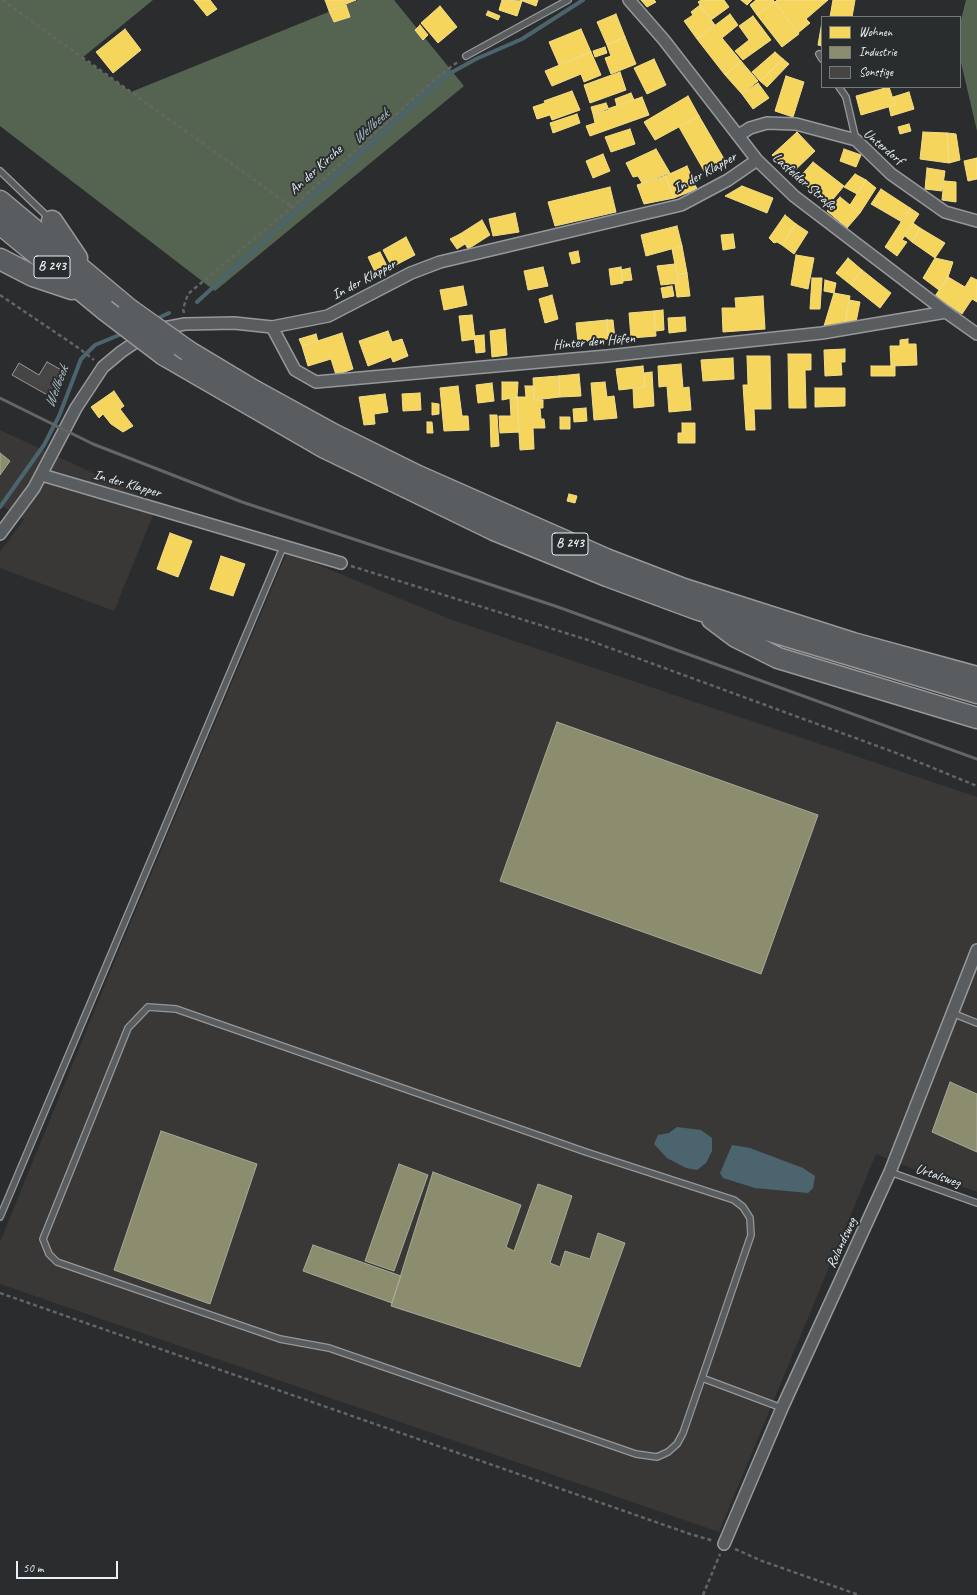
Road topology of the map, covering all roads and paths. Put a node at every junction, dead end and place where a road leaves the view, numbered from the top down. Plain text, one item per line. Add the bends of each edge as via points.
1 (2, 0) edge
2 (568, 0) edge
3 (629, 0) edge
4 (466, 56) joint
5 (841, 88) edge
6 (739, 135) junction
7 (856, 140) junction
8 (757, 160) junction
9 (0, 171) edge
10 (0, 201) edge
11 (292, 207) junction
12 (52, 221) joint
13 (977, 221) edge
14 (0, 224) edge
15 (0, 259) edge
16 (88, 285) junction
17 (0, 295) edge
18 (946, 312) junction
19 (185, 324) junction
20 (272, 327) junction
21 (977, 334) edge
22 (92, 358) dead end
23 (42, 475) junction
24 (0, 534) edge
25 (284, 545) junction
26 (341, 563) joint
27 (699, 610) junction
28 (977, 678) edge
29 (977, 693) edge
30 (977, 718) edge
31 (977, 786) edge
32 (977, 950) edge
33 (952, 1013) junction
34 (977, 1023) edge
35 (890, 1172) junction
36 (977, 1203) edge
37 (0, 1217) edge
38 (0, 1293) edge
39 (702, 1378) junction
40 (782, 1408) junction
41 (724, 1544) junction
42 (703, 1595) edge
43 (859, 1595) edge

1 - 11 path
2 - 4 lane
3 - 6 street, Lasfelder Straße
4 - 11 path, An der Kirche via 440,75
5 - 7 lane via 846,97
6 - 7 street, Unterdorf via 750,128 767,124 796,124
6 - 8 street, Lasfelder Straße
7 - 13 street, Unterdorf via 891,174 945,212
8 - 18 street, Lasfelder Straße via 794,196
8 - 20 street, In der Klapper via 728,180 681,205 440,262 411,273 328,316
9 - 12 lane
10 - 16 highway, B 243
11 - 19 path, An der Kirche via 188,294 183,309
12 - 16 highway
14 - 16 highway, B 243
15 - 16 highway via 33,276
16 - 27 highway, B 243, bridge via 105,310 164,354 325,448 412,492 508,535
16 - 28 highway, B 243, bridge via 129,309 188,351 320,426 411,473 606,559 684,589 854,643
17 - 22 path
18 - 20 street, Hinter den Höfen via 822,333 607,356 316,382 295,370
18 - 21 street, Lasfelder Straße
19 - 20 street, In der Klapper via 234,323
19 - 23 street, In der Klapper via 153,330 102,367 76,408
23 - 24 street, In der Klapper
23 - 25 street, In der Klapper
25 - 26 street, In der Klapper
25 - 37 lane
26 - 31 path via 588,640 899,754
27 - 29 highway, B 243
27 - 30 highway via 736,637 778,658
32 - 33 street, Rolandsweg
33 - 34 lane
33 - 35 street, Rolandsweg
35 - 36 lane, Urtalsweg
35 - 40 street, Rolandsweg
38 - 41 path
39 - 39 lane via 677,1444 657,1457 636,1454 329,1348 280,1339 57,1262 49,1254 43,1239 128,1028 148,1007 176,1009 586,1152 734,1200 743,1207 750,1218 751,1235
39 - 40 lane
40 - 41 street, Rolandsweg
41 - 42 path
41 - 43 path via 762,1561

